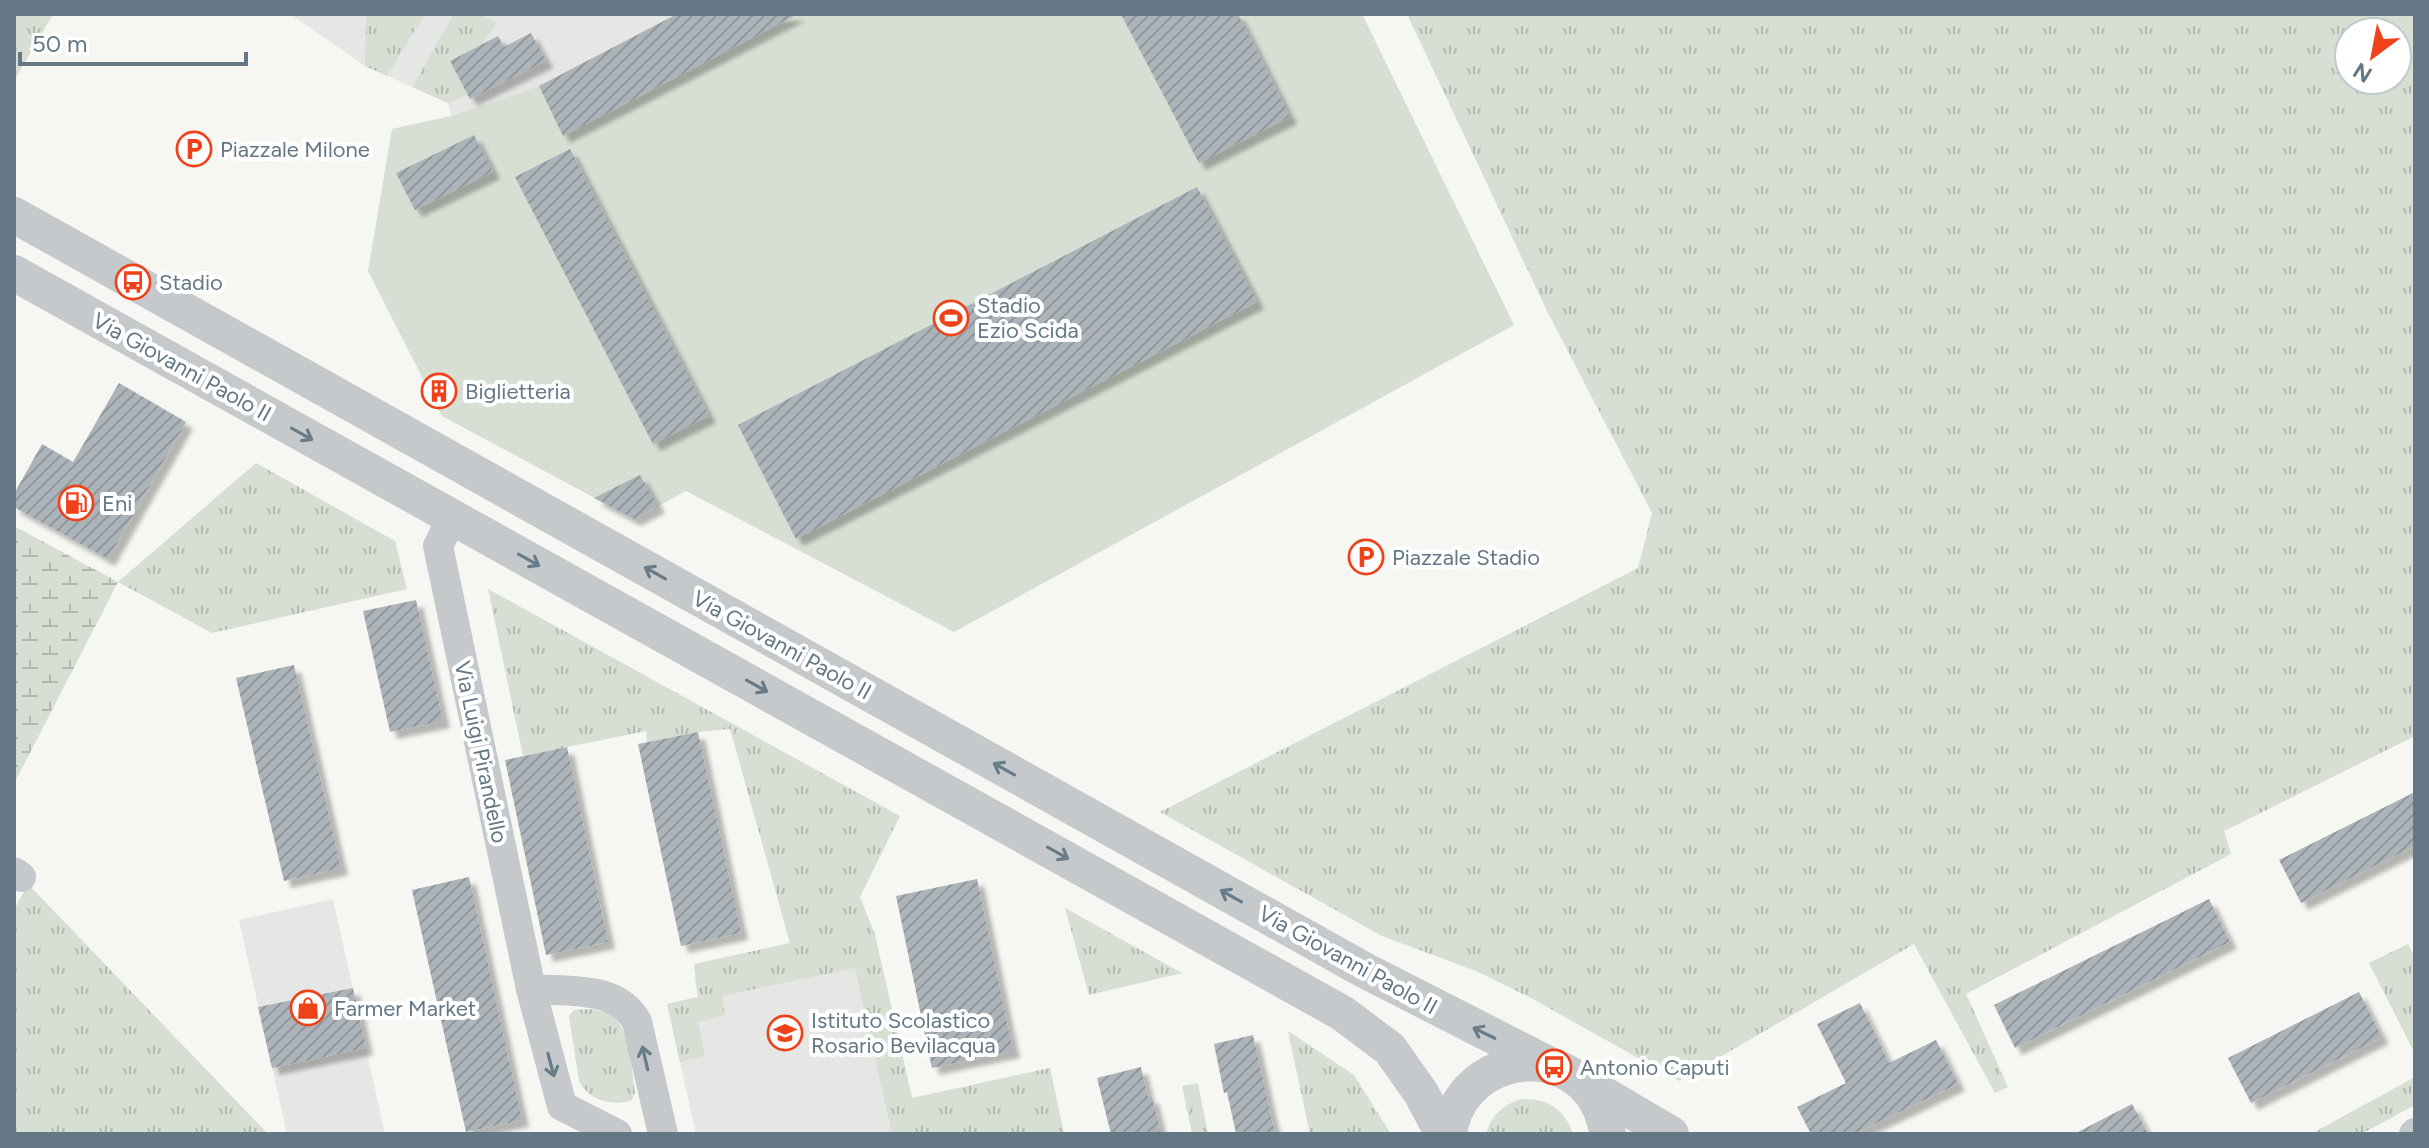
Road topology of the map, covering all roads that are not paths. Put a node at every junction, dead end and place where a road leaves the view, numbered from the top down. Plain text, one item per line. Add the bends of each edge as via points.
1 (14, 215) edge
2 (14, 273) edge
3 (452, 518) junction
4 (531, 989) junction
5 (1565, 1073) junction
6 (617, 1134) edge
7 (663, 1134) edge
8 (1446, 1134) edge
9 (1608, 1134) edge
10 (1671, 1134) edge

5 -> 1 street, Via Giovanni Paolo II via 1364,970
2 -> 3 street, Via Giovanni Paolo II
3 - 4 street, Via Luigi Pirandello via 438,546
3 -> 8 street, Via Giovanni Paolo II via 1342,1013 1390,1049
4 -> 6 street, Via Luigi Pirandello via 562,1106
7 -> 4 street via 630,1009 599,994
5 - 8 street via 1532,1063 1490,1072 1459,1101
5 - 9 street via 1592,1094
5 - 10 street, Via Giovanni Paolo II

